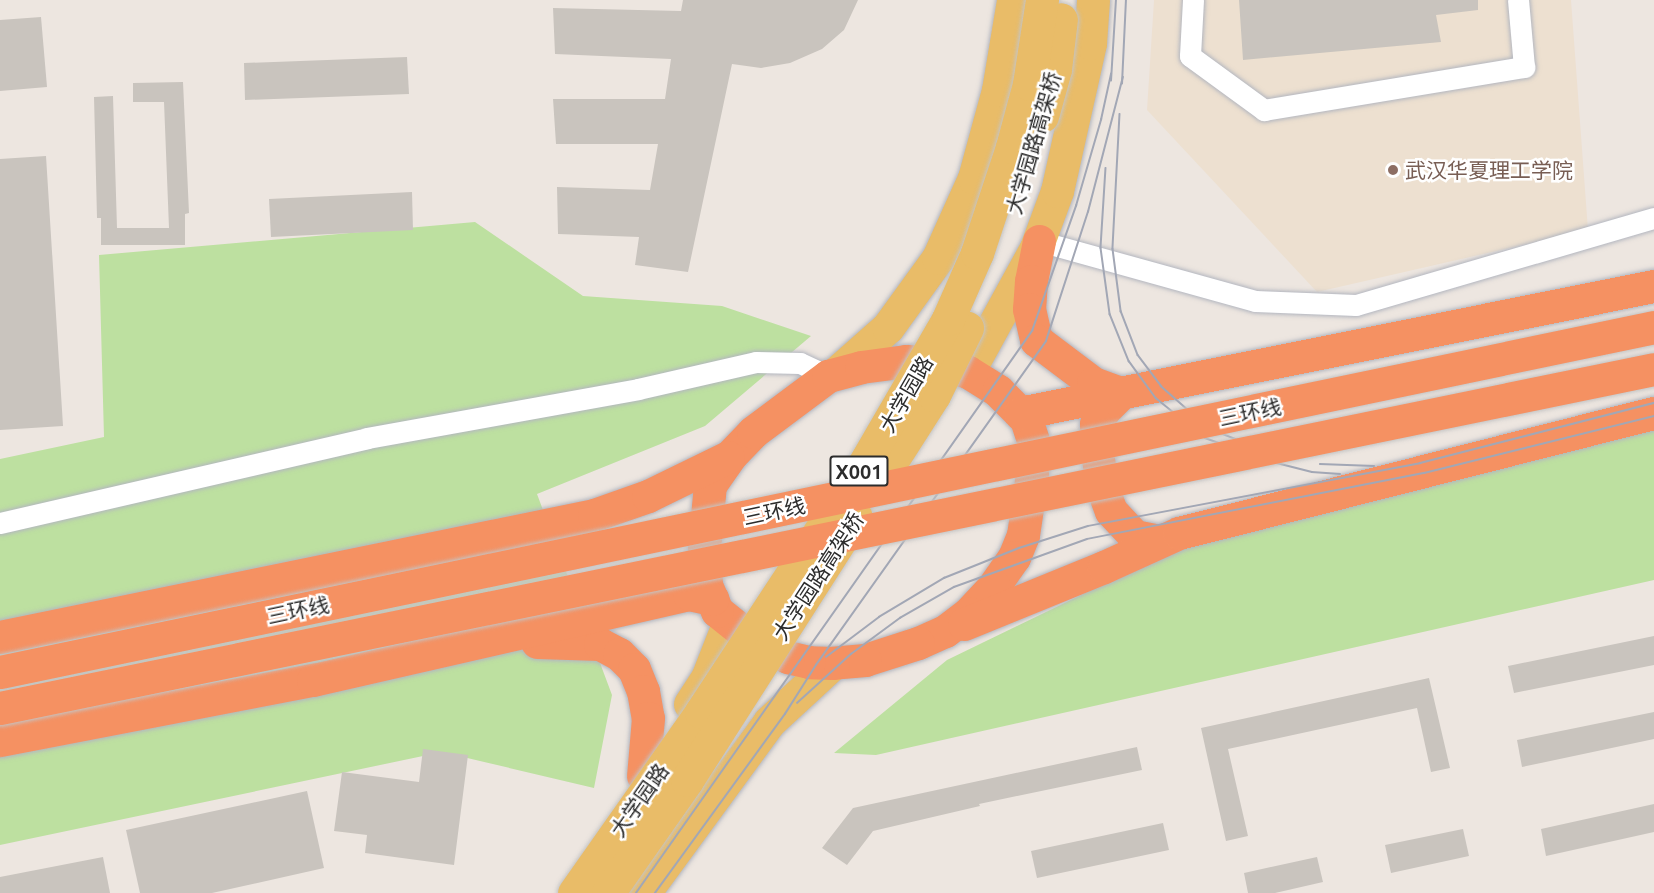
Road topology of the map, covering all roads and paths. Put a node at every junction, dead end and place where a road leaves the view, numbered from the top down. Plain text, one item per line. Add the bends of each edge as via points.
1 (1013, 0) edge
2 (1042, 0) edge
3 (1063, 0) edge
4 (1093, 0) edge
5 (1192, 0) edge
6 (1518, 0) edge
7 (1654, 218) edge
8 (1039, 241) junction
9 (1654, 286) edge
10 (1654, 327) edge
11 (1654, 369) edge
12 (968, 372) junction
13 (832, 375) junction
14 (1121, 393) junction
15 (1020, 413) junction
16 (1654, 413) edge
17 (730, 456) junction
18 (0, 523) edge
19 (1160, 541) junction
20 (721, 611) junction
21 (945, 631) junction
22 (0, 637) edge
23 (478, 642) junction
24 (833, 663) junction
25 (0, 672) edge
26 (0, 708) edge
27 (0, 740) edge
28 (643, 776) junction
29 (560, 893) edge
30 (574, 893) edge
31 (608, 893) edge
32 (644, 893) edge

1 - 13 main road via 998,90 974,178 938,258 888,327
2 - 30 main road, 大学园路 / X001, bridge via 1029,84 1012,147 976,253 948,319 867,459 701,712
3 - 31 main road, 大学园路高架桥, bridge via 1055,69 1012,219 983,296 934,395 687,780
4 - 8 main road, 大学园路 via 1083,80 1057,191
5 - 6 street via 1190,56 1264,110 1524,67
7 - 8 street via 1356,304 1254,301
8 - 12 main road, 大学园路
8 - 14 highway via 1030,281 1029,309 1036,340 1093,383
9 - 14 highway
10 - 25 highway, 三环线, bridge
11 - 26 highway, 三环线, bridge
12 - 13 highway via 935,363 906,361
12 - 15 highway via 998,391
13 - 17 highway via 753,432
13 - 18 street via 800,363 756,362 638,389 368,438
14 - 15 highway
14 - 19 highway via 1096,424 1104,492 1111,511 1134,536
15 - 21 highway via 1033,441 1023,535 1014,557 994,586
16 - 19 highway via 1179,532
17 - 20 highway via 710,485 704,548 706,585
17 - 22 highway via 648,496 594,515
19 - 21 highway
20 - 23 highway via 689,594
20 - 24 highway via 757,643 788,657
20 - 28 main road, 大学园路 via 707,678
21 - 24 highway via 866,660
23 - 27 highway via 313,680
23 - 28 highway via 600,644 619,654 634,669 643,691 648,718
24 - 32 main road via 769,723
28 - 29 main road, 大学园路

